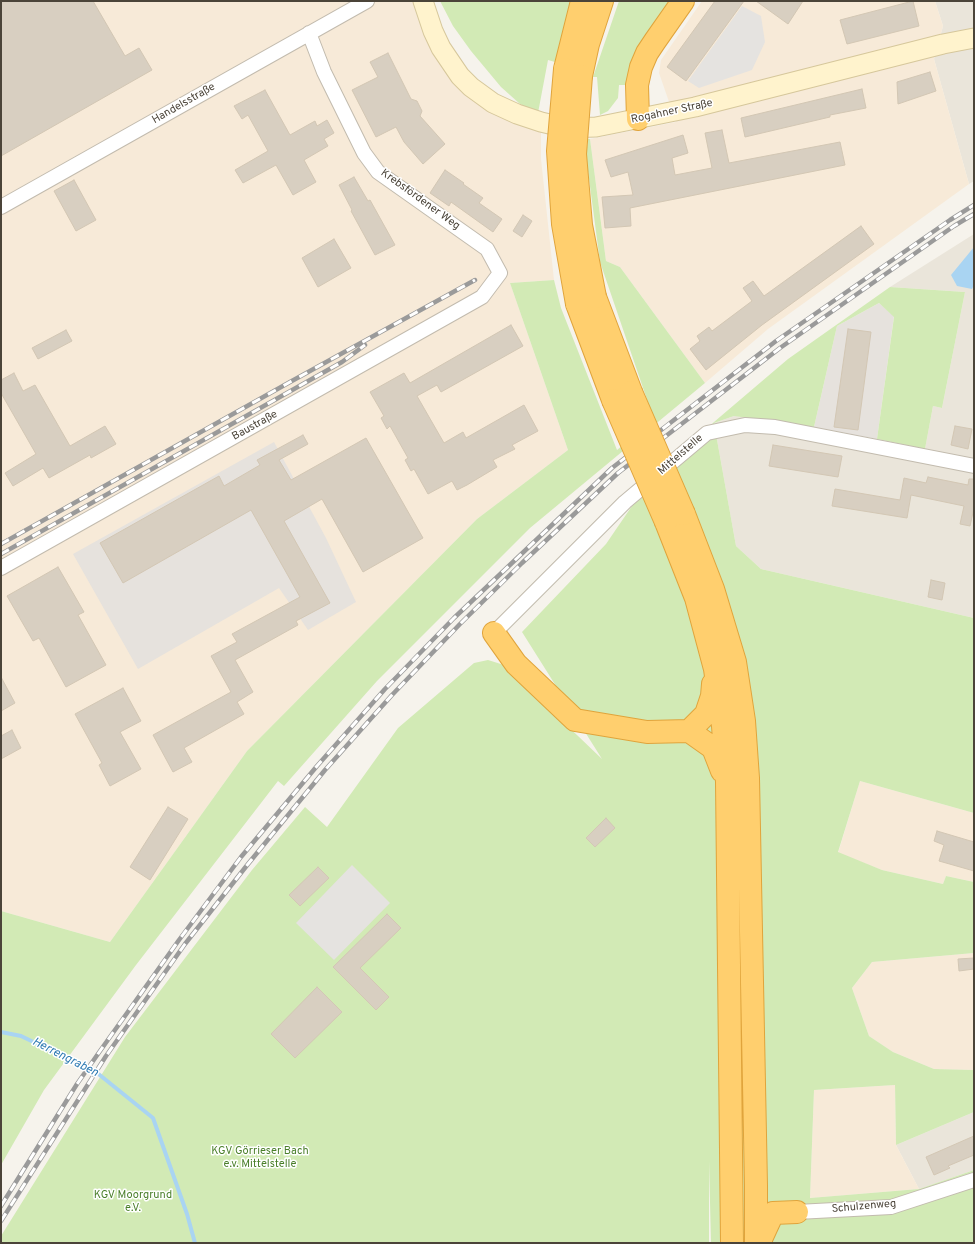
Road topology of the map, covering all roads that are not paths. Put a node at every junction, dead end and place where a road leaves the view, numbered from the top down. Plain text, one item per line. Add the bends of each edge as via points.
1 (367, 1) edge
2 (423, 1) edge
3 (683, 1) edge
4 (597, 2) edge
5 (309, 33) junction
6 (974, 38) edge
7 (638, 119) junction
8 (1, 207) edge
9 (500, 273) joint
10 (974, 466) edge
11 (675, 518) junction
12 (1, 568) edge
13 (494, 633) joint
14 (715, 669) junction
15 (689, 731) junction
16 (726, 782) junction
17 (974, 1180) edge
18 (756, 1186) junction
19 (798, 1212) joint
20 (773, 1213) junction
21 (732, 1243) edge
22 (756, 1243) edge
23 (761, 1243) edge

1 - 5 street, Handelsstraße
2 - 7 street, Rogahner Straße via 441,48 460,76 493,103 517,114 566,128 596,127
3 - 7 highway via 647,53 641,67 637,85
4 - 11 highway, bridge via 588,44 573,72 575,154 586,300 622,396
5 - 8 street, Handelsstraße
5 - 9 street, Krebsfördener Weg via 324,72 364,153 378,172 487,249
6 - 7 street, Rogahner Straße
9 - 12 street, Baustraße via 482,297
10 - 13 street, Mittelstelle via 775,427 745,425 706,433 625,502
11 - 14 highway
11 - 18 highway via 713,589 735,662 744,720 748,778
13 - 15 highway via 516,664 575,720 647,732
14 - 15 highway via 712,696 706,714
14 - 16 highway via 723,726
15 - 16 highway via 713,748
16 - 21 highway
17 - 19 street, Schulzenweg via 891,1207
18 - 20 highway
18 - 22 highway
19 - 20 highway
20 - 23 highway

